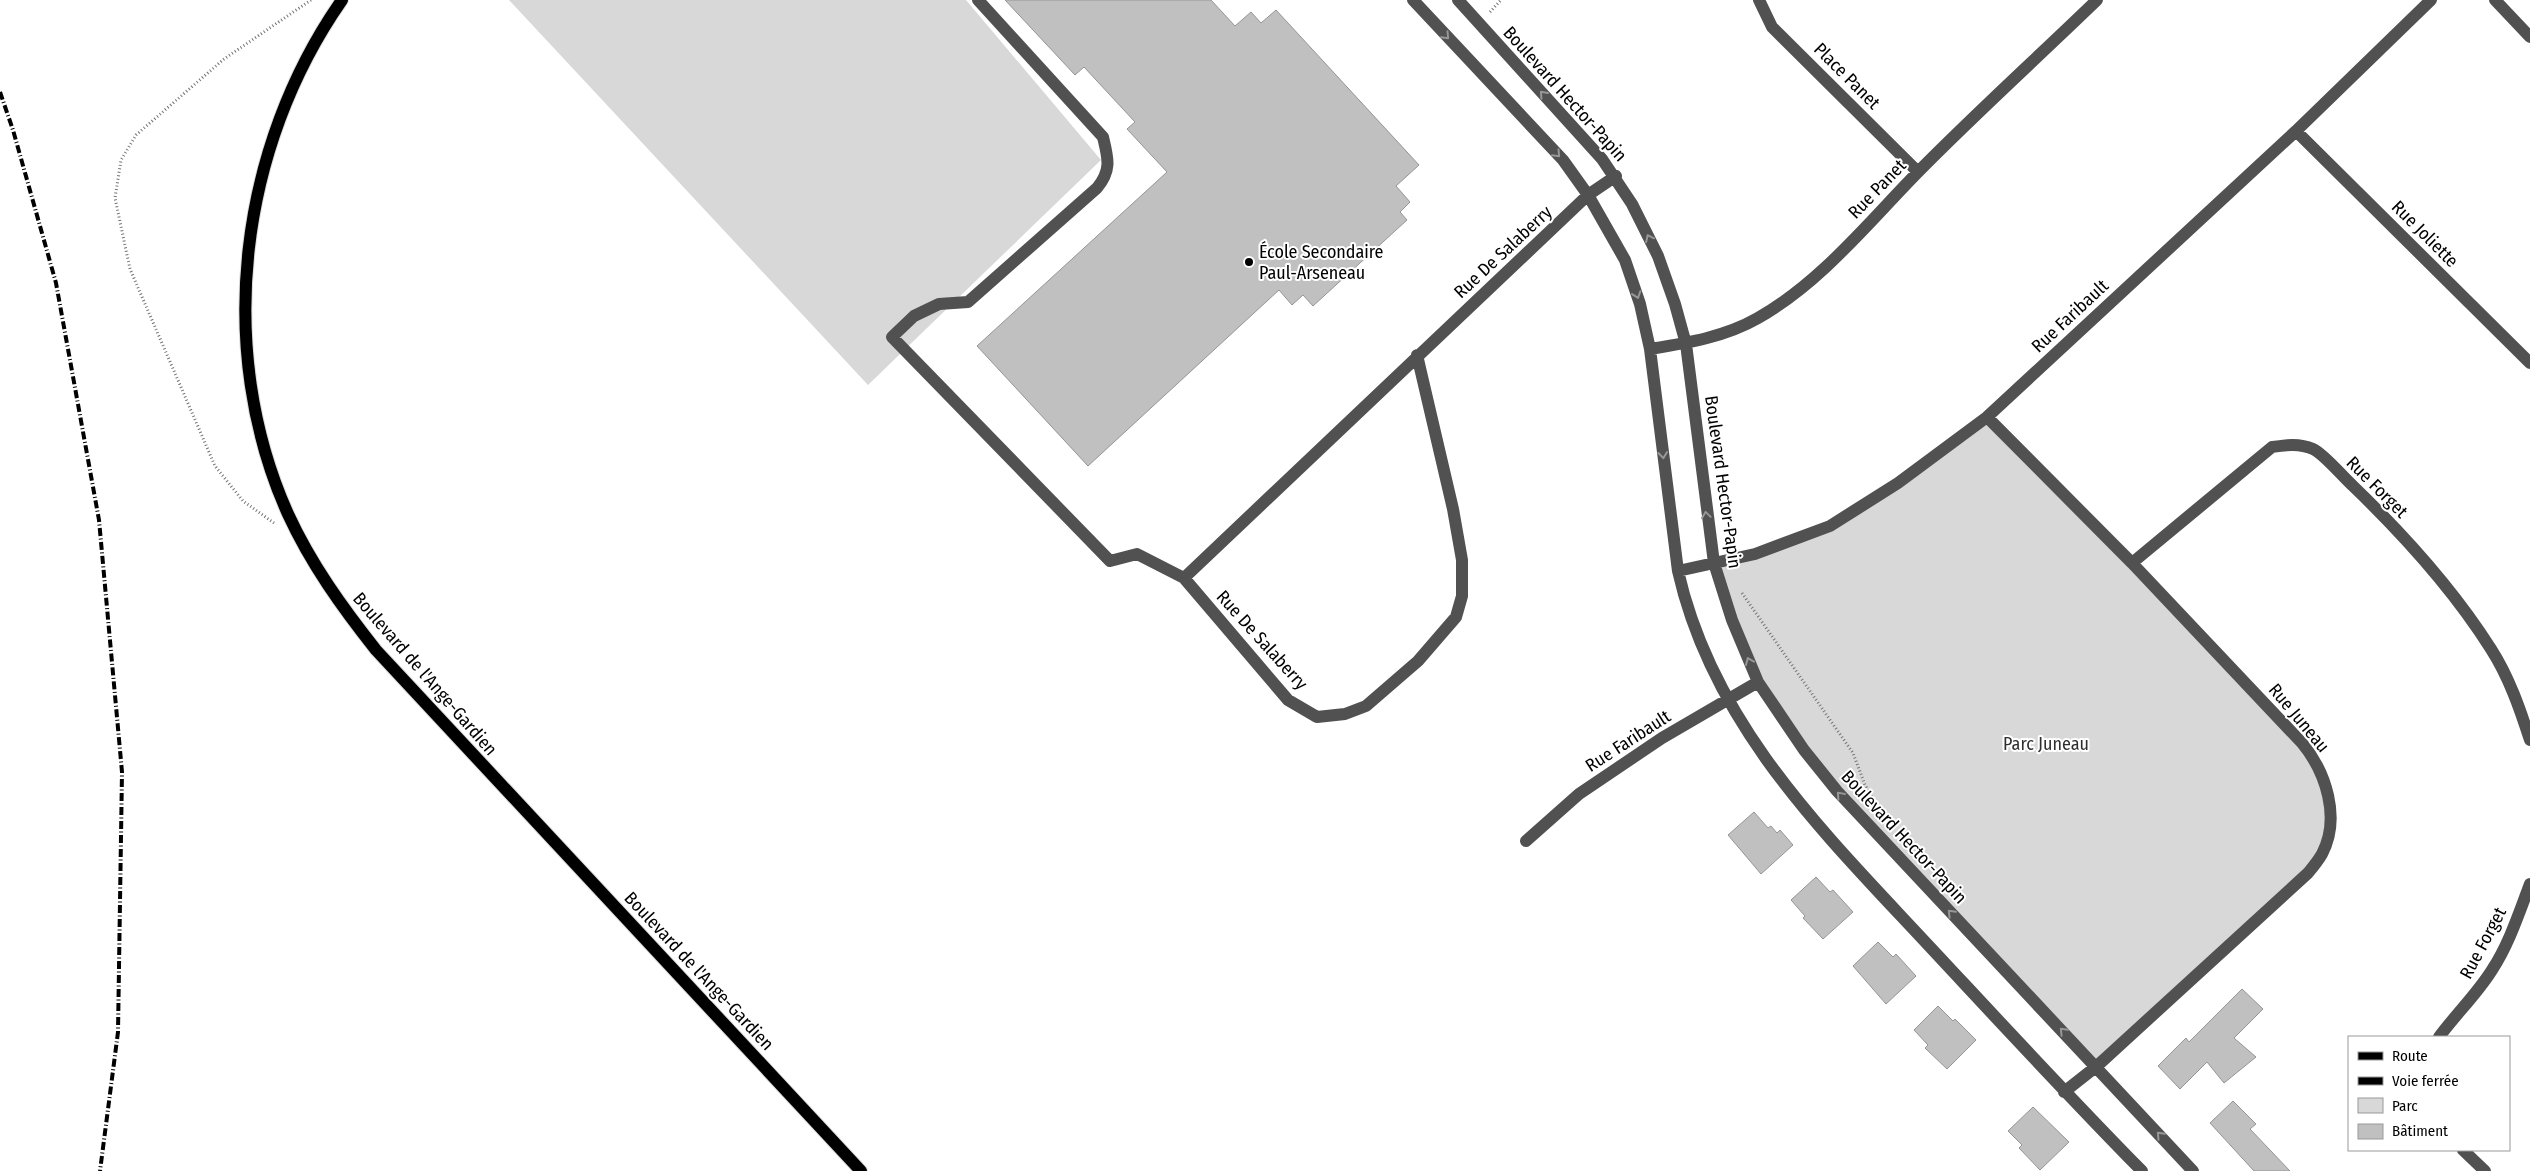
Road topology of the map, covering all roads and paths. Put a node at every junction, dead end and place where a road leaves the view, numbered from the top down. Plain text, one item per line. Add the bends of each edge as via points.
1 (311, 0) edge
2 (342, 0) edge
3 (978, 0) edge
4 (1413, 0) edge
5 (1458, 0) edge
6 (1759, 0) edge
7 (2097, 0) edge
8 (2431, 0) edge
9 (2495, 0) edge
10 (2530, 37) edge
11 (2296, 131) junction
12 (1918, 172) junction
13 (1616, 176) junction
14 (1588, 195) junction
15 (1686, 344) junction
16 (1650, 349) junction
17 (1417, 355) junction
18 (2530, 362) edge
19 (1987, 417) junction
20 (280, 528) dead end
21 (1714, 563) junction
22 (2132, 563) junction
23 (1678, 571) junction
24 (1184, 578) junction
25 (1739, 590) dead end
26 (1758, 682) junction
27 (1726, 699) junction
28 (2530, 740) edge
29 (1882, 814) dead end
30 (1526, 841) dead end
31 (2530, 884) edge
32 (2440, 1036) edge
33 (2097, 1066) junction
34 (2064, 1092) junction
35 (2463, 1151) edge
36 (861, 1171) edge
37 (2142, 1171) edge
38 (2193, 1171) edge
39 (2485, 1171) edge

1 - 20 path via 224,59 136,135 121,160 114,198 130,269 215,466 243,501
2 - 36 main road, Boulevard de l'Ange-Gardien via 304,66 277,122 254,209 247,260 245,311 256,412 270,465 288,513 310,560 376,650
3 - 24 street via 1103,137 1108,159 1107,176 968,302 940,304 914,316 892,337 1110,561 1137,554
4 -> 14 street via 1563,160
13 -> 5 street, Boulevard Hector-Papin
6 - 12 street, Place Panet via 1772,27
7 - 12 street, Rue Panet
8 - 11 street, Rue Faribault
9 - 10 street
11 - 18 street, Rue Joliette
11 - 19 street, Rue Faribault
12 - 15 street, Rue Panet via 1800,289 1758,318 1719,335
13 - 14 street, Rue De Salaberry
15 -> 13 street, Boulevard Hector-Papin via 1658,256
14 -> 16 street via 1625,260 1640,304
14 - 17 street, Rue De Salaberry
15 - 16 street, Rue Panet
21 -> 15 street, Boulevard Hector-Papin
16 -> 23 street
17 - 24 street, Rue De Salaberry
17 - 24 street, Rue De Salaberry via 1462,560 1462,596 1456,617 1418,661 1366,706 1345,714 1317,717 1288,700
19 - 21 street, Rue Faribault via 1898,483 1830,526 1754,554
19 - 22 street, Rue Juneau
21 - 23 street, Rue Faribault
26 -> 21 street, Boulevard Hector-Papin via 1732,620
22 - 28 street, Rue Forget via 2272,447 2295,444 2314,450 2428,564 2470,620 2492,650 2508,681
22 - 33 street, Rue Juneau via 2311,755 2328,793 2330,827 2322,854 2308,873
23 - 27 street via 1693,625
25 - 29 path via 1852,753 1864,785
26 - 27 street, Rue Faribault
33 -> 26 street, Boulevard Hector-Papin via 1836,791
27 - 30 street, Rue Faribault via 1579,794
27 - 34 street via 1781,782 1836,846
31 - 32 street, Rue Forget via 2494,968
33 - 34 street, Rue Juneau
38 -> 33 street, Boulevard Hector-Papin
34 - 37 street
35 - 39 street

